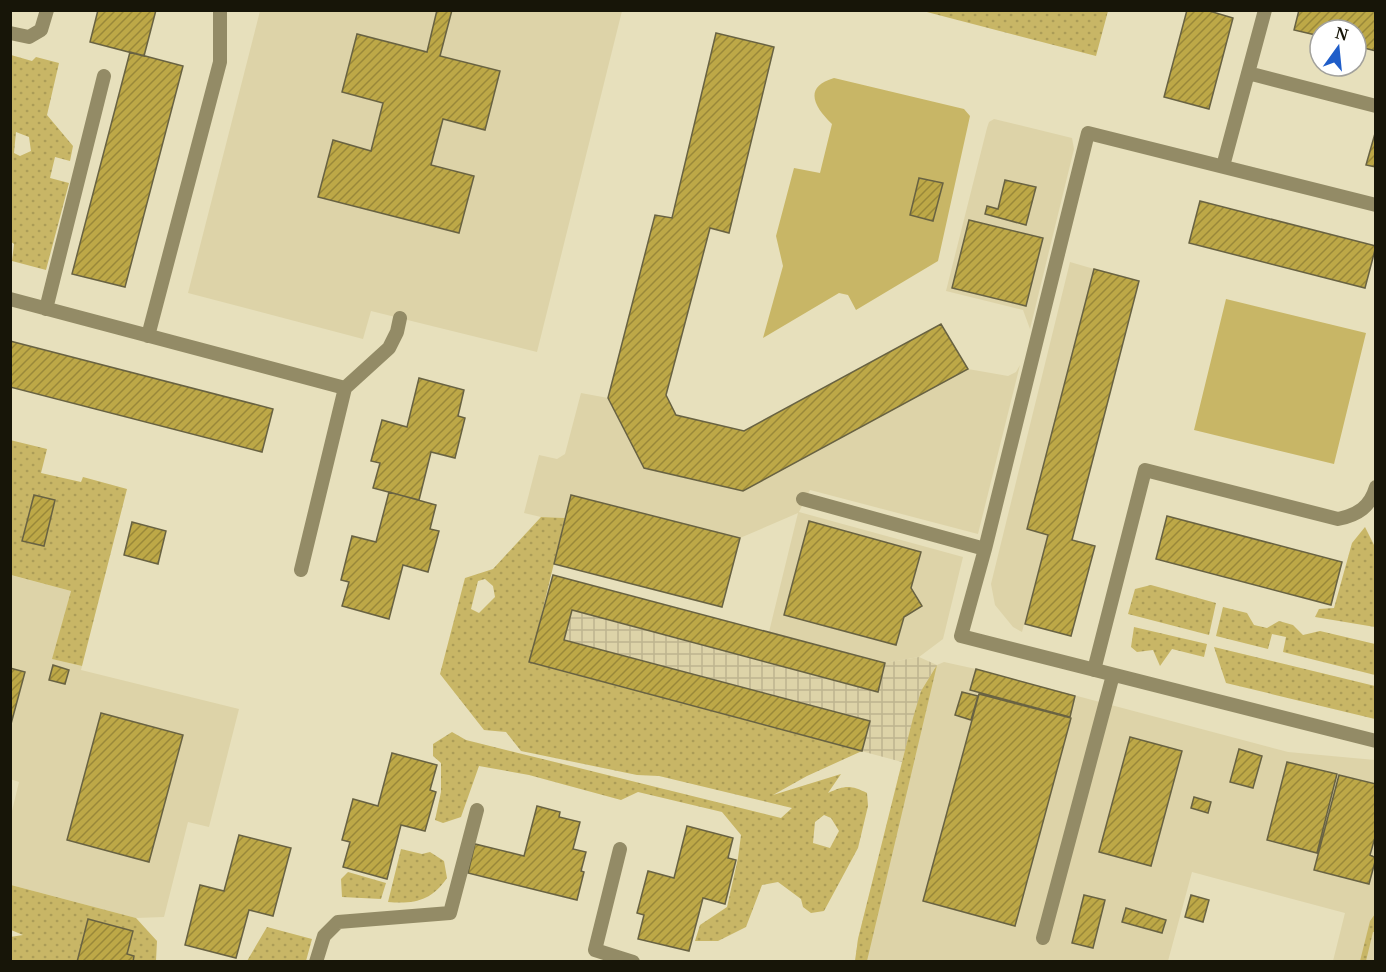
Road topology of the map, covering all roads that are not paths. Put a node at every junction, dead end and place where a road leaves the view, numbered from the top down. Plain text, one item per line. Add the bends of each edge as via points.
1 (47, 10) edge
2 (220, 10) edge
3 (1265, 10) edge
4 (10, 33) edge
5 (1248, 73) junction
6 (104, 76) dead end
7 (1376, 106) edge
8 (1223, 166) junction
9 (1376, 205) edge
10 (10, 299) edge
11 (46, 309) junction
12 (400, 318) dead end
13 (148, 336) junction
14 (345, 388) junction
15 (1376, 487) edge
16 (803, 499) dead end
17 (985, 549) junction
18 (301, 570) dead end
19 (1094, 670) junction
20 (1113, 675) junction
21 (1376, 741) edge
22 (477, 810) dead end
23 (620, 849) dead end
24 (1043, 938) dead end
25 (316, 962) edge
26 (633, 962) edge

1 - 4 lane via 41,30 29,38
2 - 13 lane via 220,62
3 - 5 lane
5 - 7 lane
5 - 8 lane
6 - 11 lane
8 - 9 lane
8 - 17 lane via 1088,133
10 - 11 lane
11 - 13 lane
12 - 14 lane via 389,348
13 - 14 lane
14 - 18 lane
15 - 19 lane via 1367,506 1354,516 1338,519 1145,470
16 - 17 lane
17 - 19 lane via 961,636
19 - 20 lane
20 - 21 lane
20 - 24 lane
22 - 25 lane via 450,913 338,922 324,936
23 - 26 lane via 595,950

